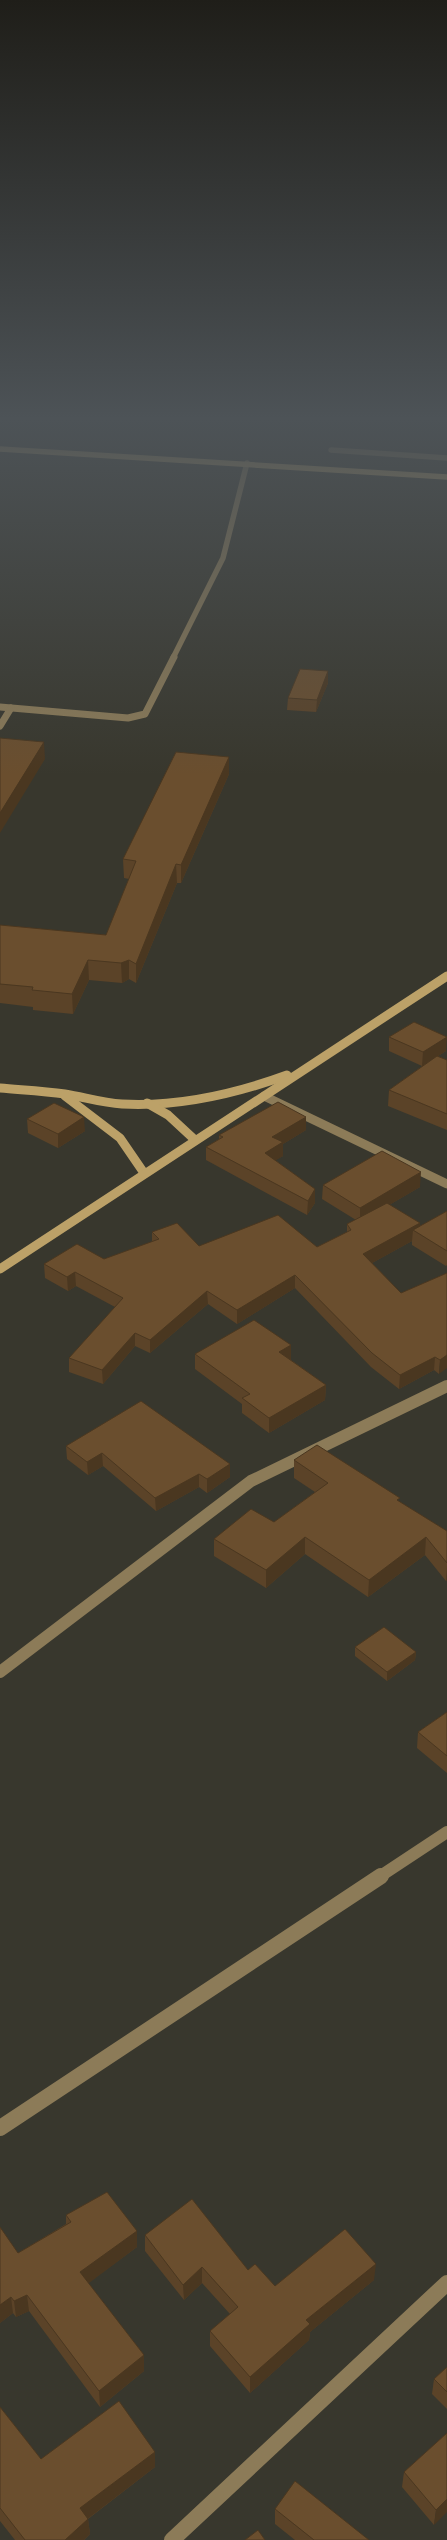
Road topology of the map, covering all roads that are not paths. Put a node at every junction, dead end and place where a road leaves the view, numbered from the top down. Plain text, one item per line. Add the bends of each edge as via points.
1 (227, 538) edge
2 (0, 708) edge
3 (11, 708) junction
4 (0, 726) edge
5 (447, 976) edge
6 (309, 1066) junction
7 (0, 1088) edge
8 (62, 1094) junction
9 (264, 1096) junction
10 (147, 1103) junction
11 (195, 1140) junction
12 (144, 1173) junction
13 (447, 1184) edge
14 (0, 1268) edge
15 (447, 1386) edge
16 (0, 1672) edge
17 (447, 1832) edge
18 (0, 2128) edge
19 (447, 2283) edge
20 (172, 2540) edge

1 - 3 street via 222,558 145,714 128,718
2 - 3 street
3 - 4 street
5 - 6 street
6 - 9 street
6 - 10 street via 252,1086
7 - 8 street
8 - 10 street via 121,1104
8 - 12 street via 120,1138
9 - 11 street
9 - 13 street
10 - 11 street via 168,1115
11 - 12 street
12 - 14 street
15 - 16 street via 251,1481
17 - 18 street
19 - 20 street

